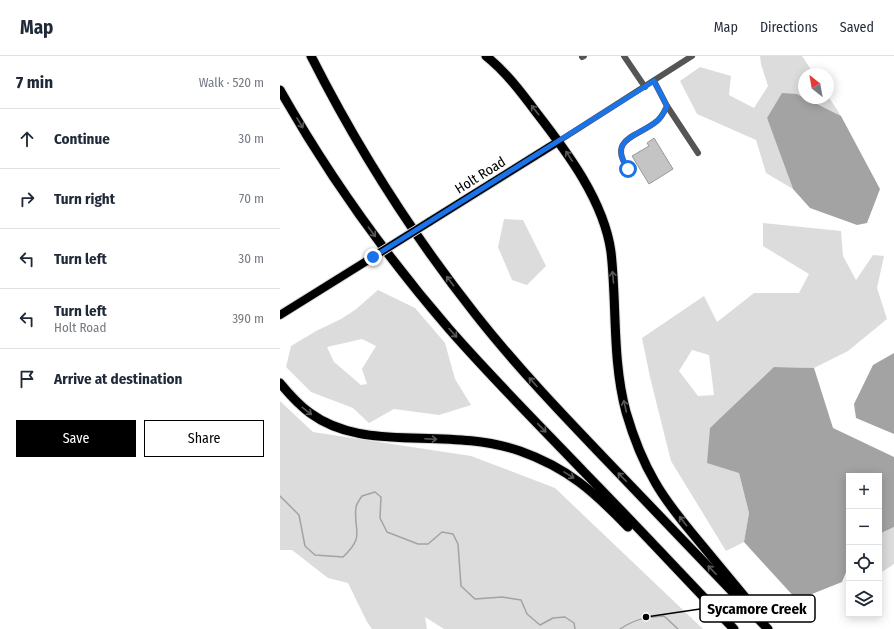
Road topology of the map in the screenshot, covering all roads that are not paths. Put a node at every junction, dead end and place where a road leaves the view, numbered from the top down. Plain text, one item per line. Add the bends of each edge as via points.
1 (311, 56) edge
2 (486, 56) edge
3 (624, 56) edge
4 (692, 56) edge
5 (654, 81) junction
6 (645, 87) junction
7 (280, 90) edge
8 (667, 106) junction
9 (559, 141) junction
10 (698, 153) dead end
11 (628, 169) dead end
12 (280, 315) edge
13 (280, 383) edge
14 (677, 569) junction
15 (734, 629) edge
16 (768, 629) edge

16 -> 1 highway via 531,381 475,314 397,206 347,124
9 -> 2 highway via 510,79
3 - 6 street
4 - 5 street, Holt Road
5 - 6 street, Holt Road
5 - 8 street
6 - 9 street, Holt Road
7 -> 14 highway via 348,198 392,259 450,331
8 - 10 street
8 - 11 street via 657,121 622,145 622,160
9 - 12 main road, Holt Road, bridge
16 -> 9 highway via 754,607 667,501 643,458 626,412 622,392 613,279 606,230 592,196
13 -> 14 highway via 310,414 350,432 377,437 480,442 519,451 552,465 570,474 587,488 652,551
14 - 15 highway

